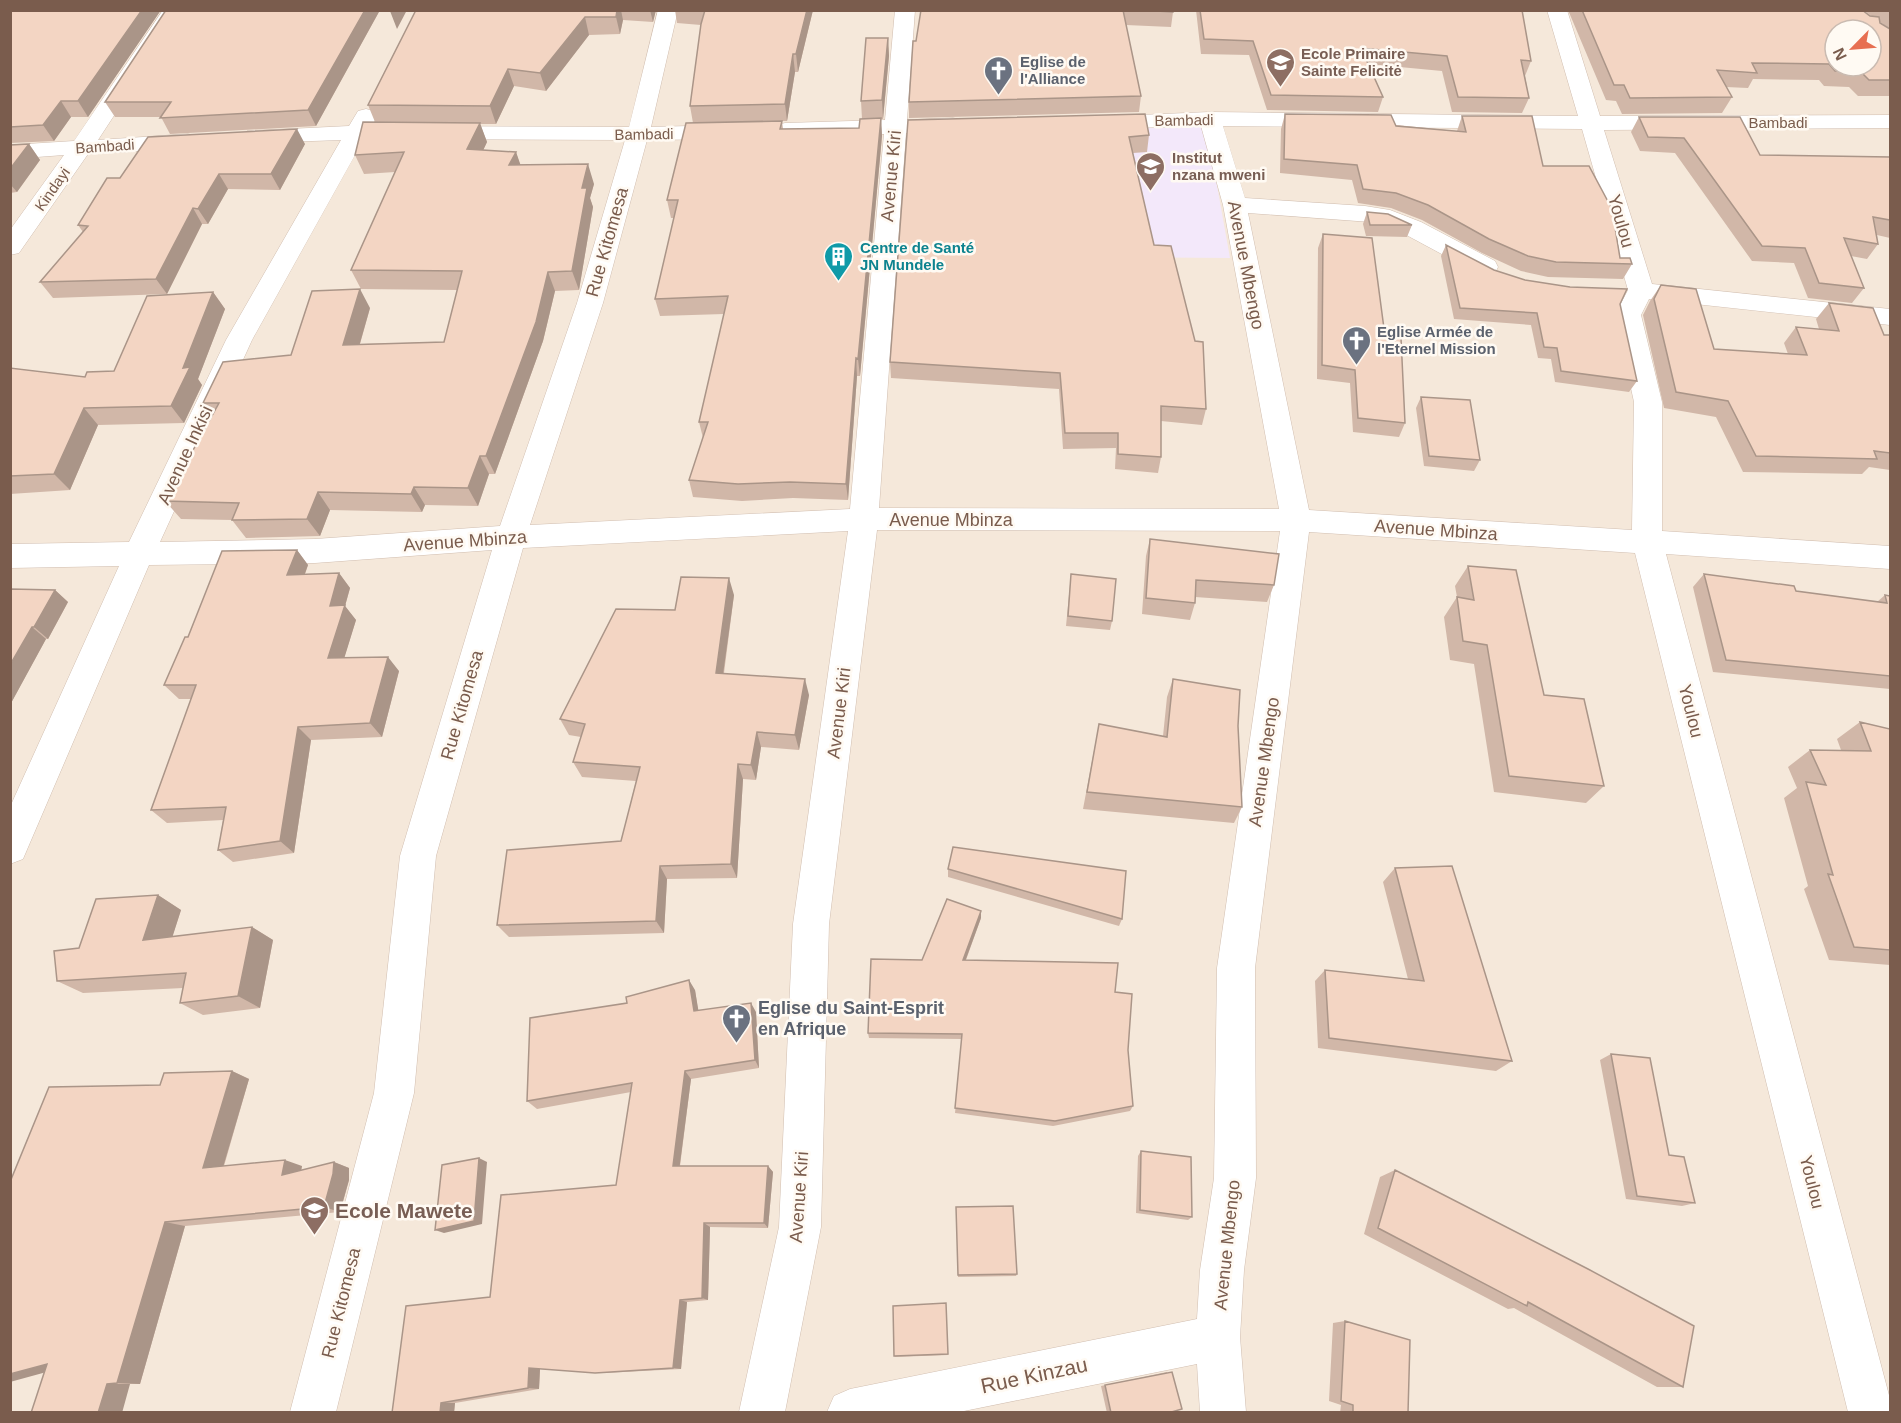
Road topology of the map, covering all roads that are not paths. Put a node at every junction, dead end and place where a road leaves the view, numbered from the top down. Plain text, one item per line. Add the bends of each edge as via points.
1 (173, 10) edge
2 (668, 10) edge
3 (904, 10) edge
4 (1557, 10) edge
5 (378, 91) edge
6 (1210, 119) junction
7 (1890, 121) edge
8 (1082, 122) edge
9 (1593, 123) junction
10 (977, 124) edge
11 (895, 126) junction
12 (767, 130) edge
13 (743, 131) edge
14 (358, 132) junction
15 (638, 134) junction
16 (235, 137) edge
17 (213, 139) edge
18 (81, 148) junction
19 (10, 152) edge
20 (1235, 205) junction
21 (10, 248) edge
22 (1503, 274) edge
23 (1629, 290) junction
24 (1890, 317) edge
25 (864, 519) junction
26 (1296, 520) junction
27 (511, 537) junction
28 (1647, 541) junction
29 (138, 554) junction
30 (10, 556) edge
31 (1890, 557) edge
32 (10, 848) edge
33 (1218, 1337) junction
34 (313, 1413) edge
35 (762, 1413) edge
36 (850, 1413) edge
37 (1223, 1413) edge
38 (1871, 1413) edge

1 - 18 street, Kindayi
2 - 15 street, Rue Kitomesa
3 - 11 street, Avenue Kiri
4 - 9 street, Youlou
5 - 14 street, Avenue Inkisi
6 - 8 street, Bambadi
6 - 9 street, Bambadi
6 - 20 street, Avenue Mbengo
7 - 9 street, Bambadi
9 - 23 street, Youlou
10 - 11 street
11 - 12 street
11 - 25 street, Avenue Kiri
13 - 15 street, Bambadi
14 - 15 street, Bambadi
14 - 16 street, Bambadi
14 - 29 street, Avenue Inkisi via 239,340
15 - 27 street, Rue Kitomesa via 590,303
17 - 18 street, Bambadi
18 - 19 street, Bambadi
18 - 21 street, Kindayi
20 - 22 street via 1390,217
20 - 26 street, Avenue Mbengo
23 - 24 street
23 - 28 street, Youlou via 1629,315 1648,402
25 - 26 street, Avenue Mbinza
25 - 27 street, Avenue Mbinza
25 - 35 street, Avenue Kiri via 811,924 800,1227
26 - 28 street, Avenue Mbinza
26 - 33 street, Avenue Mbengo via 1236,968 1235,1179 1222,1270
27 - 29 street, Avenue Mbinza via 315,551
27 - 34 street, Rue Kitomesa via 418,856 394,1093
28 - 31 street, Avenue Mbinza
28 - 38 street, Youlou
29 - 30 street, Avenue Mbinza
29 - 32 street, Avenue Inkisi
33 - 36 street, Rue Kinzau
33 - 37 street, Avenue Mbengo

